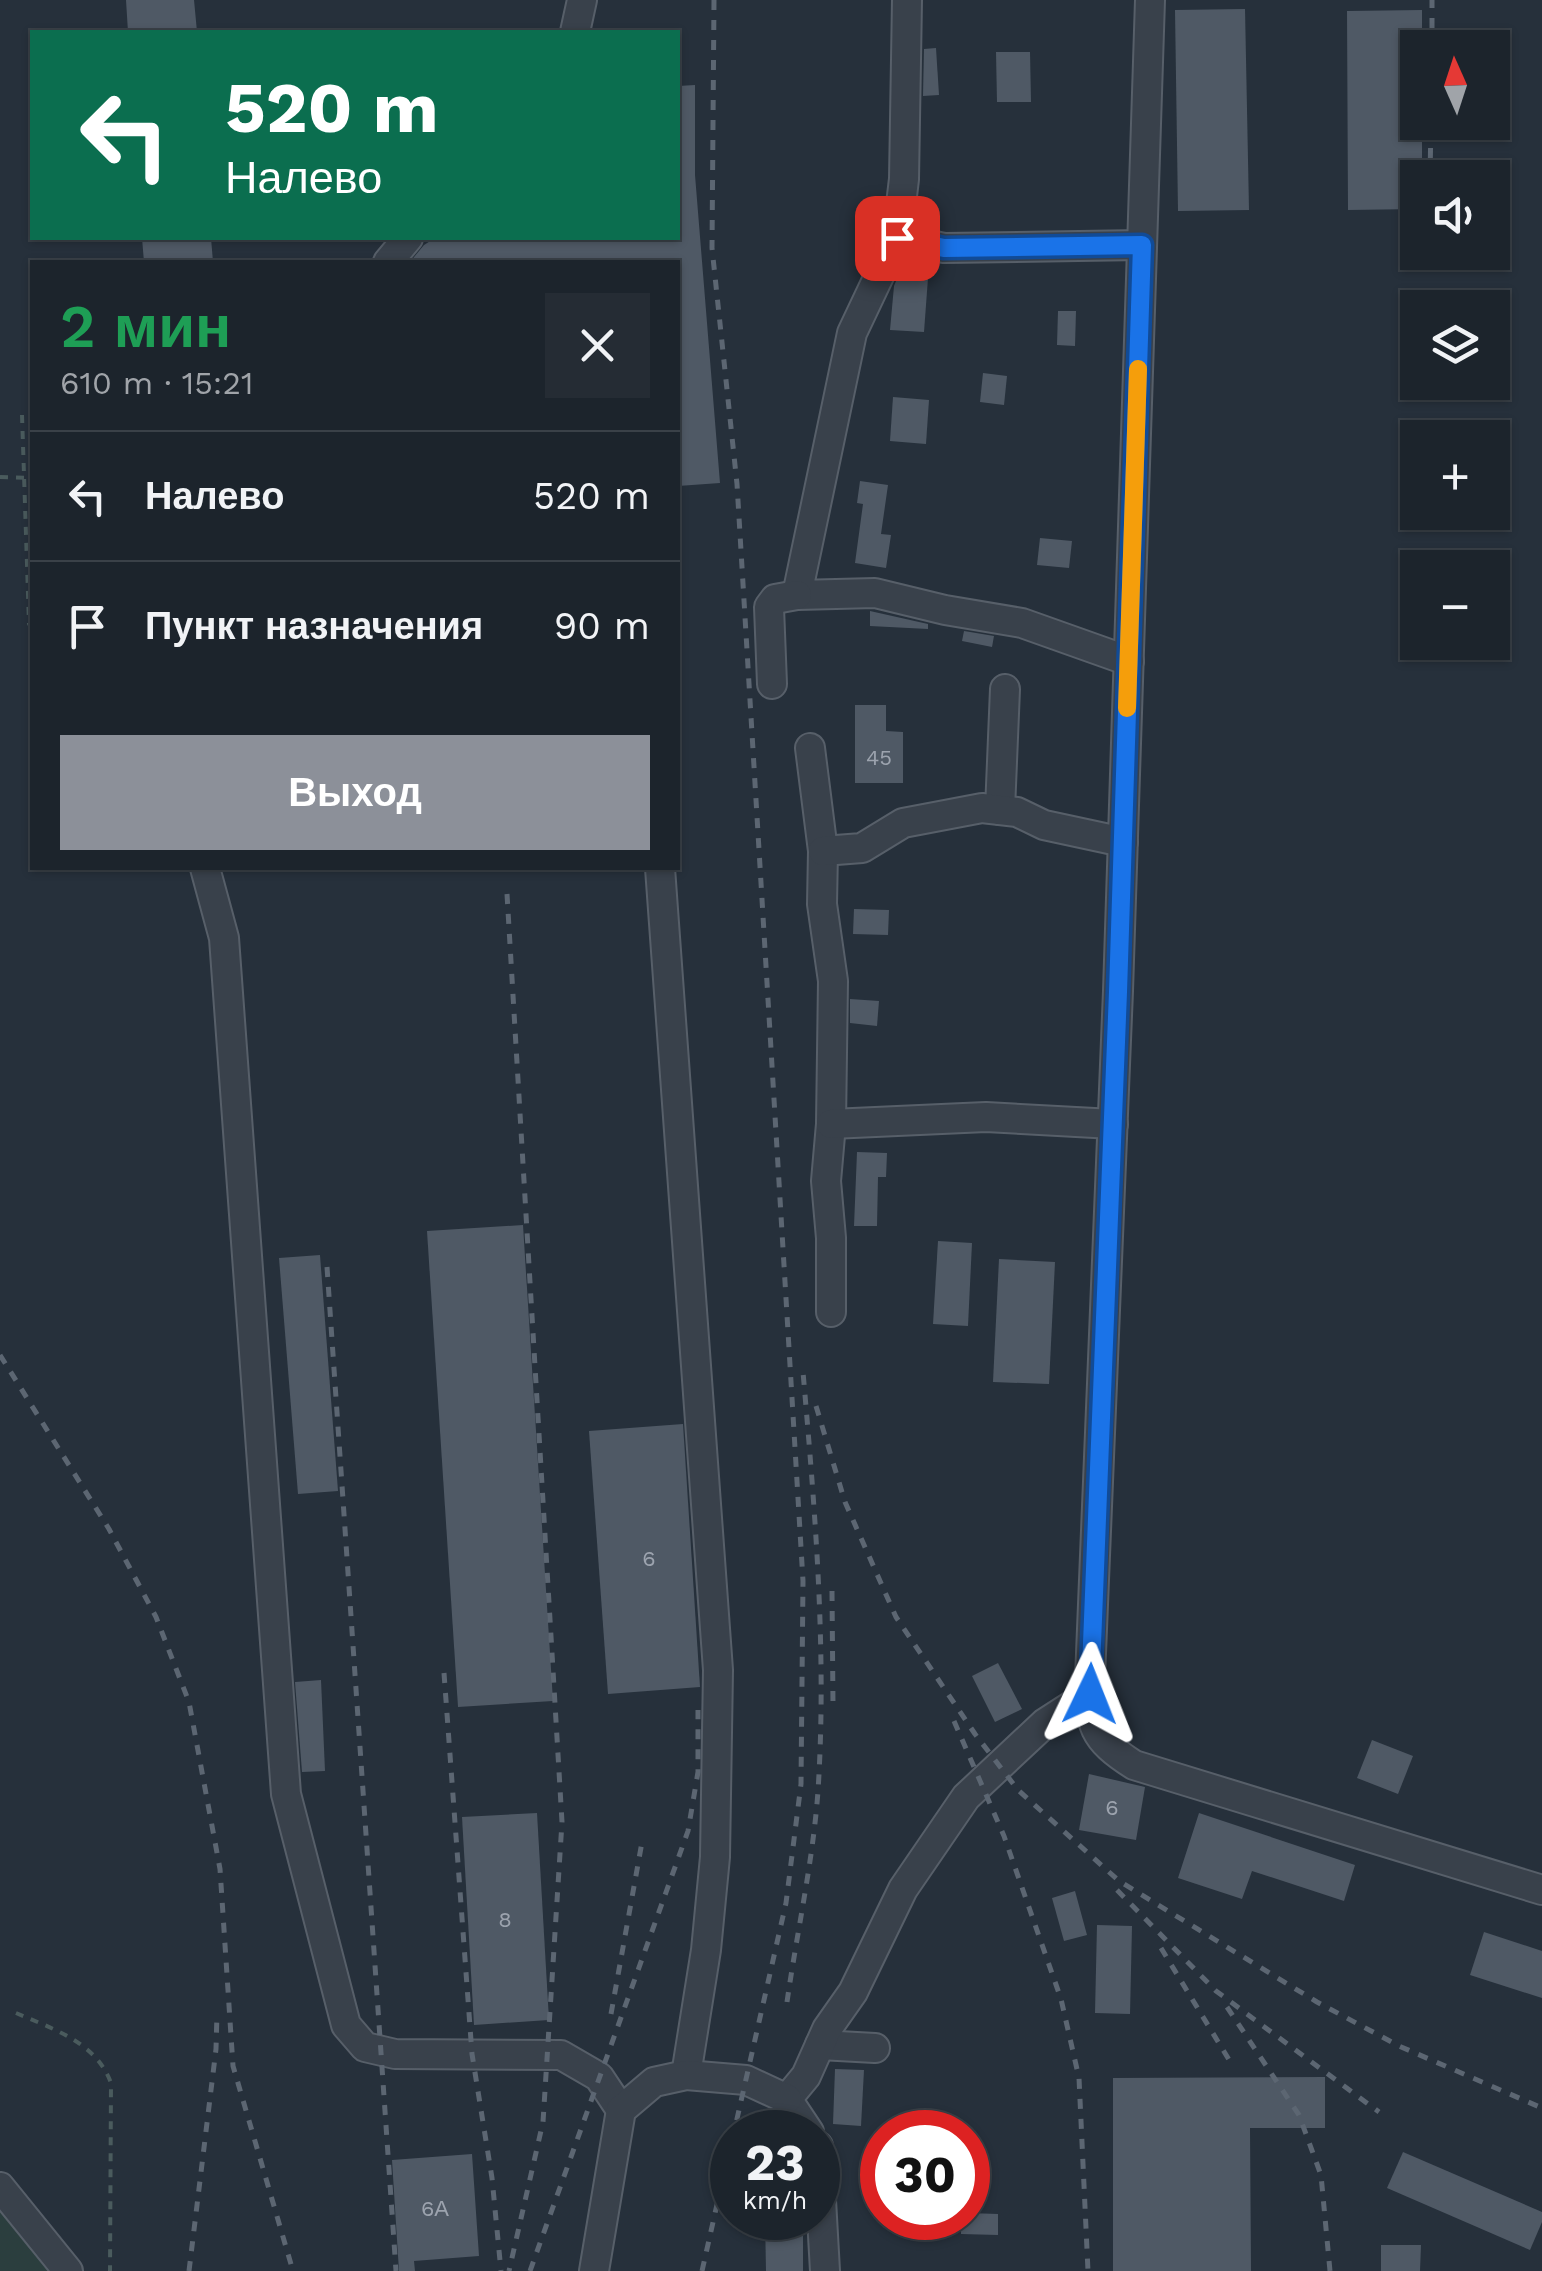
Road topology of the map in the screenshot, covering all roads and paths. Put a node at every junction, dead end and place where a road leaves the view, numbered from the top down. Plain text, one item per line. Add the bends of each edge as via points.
1 (582, 0) edge
2 (907, 0) edge
3 (1150, 0) edge
4 (575, 30) edge
5 (897, 238) junction
6 (406, 240) edge
7 (1142, 245) junction
8 (390, 260) edge
9 (22, 415) dead end
10 (0, 477) edge
11 (22, 478) junction
12 (30, 478) edge
13 (797, 595) junction
14 (30, 624) edge
15 (1129, 661) junction
16 (772, 684) dead end
17 (1005, 689) dead end
18 (810, 748) dead end
19 (1000, 810) junction
20 (1123, 842) junction
21 (823, 851) junction
22 (206, 870) edge
23 (660, 870) edge
24 (831, 1124) junction
25 (1113, 1124) junction
26 (831, 1312) dead end
27 (1090, 1694) junction
28 (1542, 1890) edge
29 (16, 2013) dead end
30 (820, 2045) junction
31 (875, 2048) dead end
32 (686, 2075) junction
33 (787, 2099) junction
34 (621, 2110) junction
35 (794, 2110) edge
36 (0, 2187) edge
37 (823, 2240) edge
38 (68, 2271) edge
39 (110, 2271) edge
40 (594, 2271) edge
41 (825, 2271) edge

1 - 4 street
2 - 5 street
3 - 7 street
5 - 7 street via 944,248
5 - 13 street via 852,333
6 - 8 street
7 - 15 street
9 - 11 path
10 - 11 path
11 - 12 path
11 - 14 path
13 - 15 street via 875,593 1022,623
13 - 16 street via 774,598 769,606
15 - 20 street
17 - 19 street
18 - 21 street
19 - 20 street
19 - 21 street via 903,823 862,848
20 - 25 street
21 - 24 street via 822,904 833,982
22 - 34 street via 224,938 286,1794 346,2026 365,2046 395,2054 561,2055 599,2077
23 - 32 street via 718,1670 715,1857
24 - 25 street via 986,1117
24 - 26 street
25 - 27 street
27 - 28 street via 1093,1728 1134,1765
27 - 30 street via 1045,1723 966,1798 902,1889
29 - 39 path via 68,2036 106,2068
30 - 31 street
30 - 33 street
32 - 33 street via 746,2080
32 - 34 street via 654,2082
33 - 35 street
34 - 40 street
36 - 38 street
37 - 41 street

